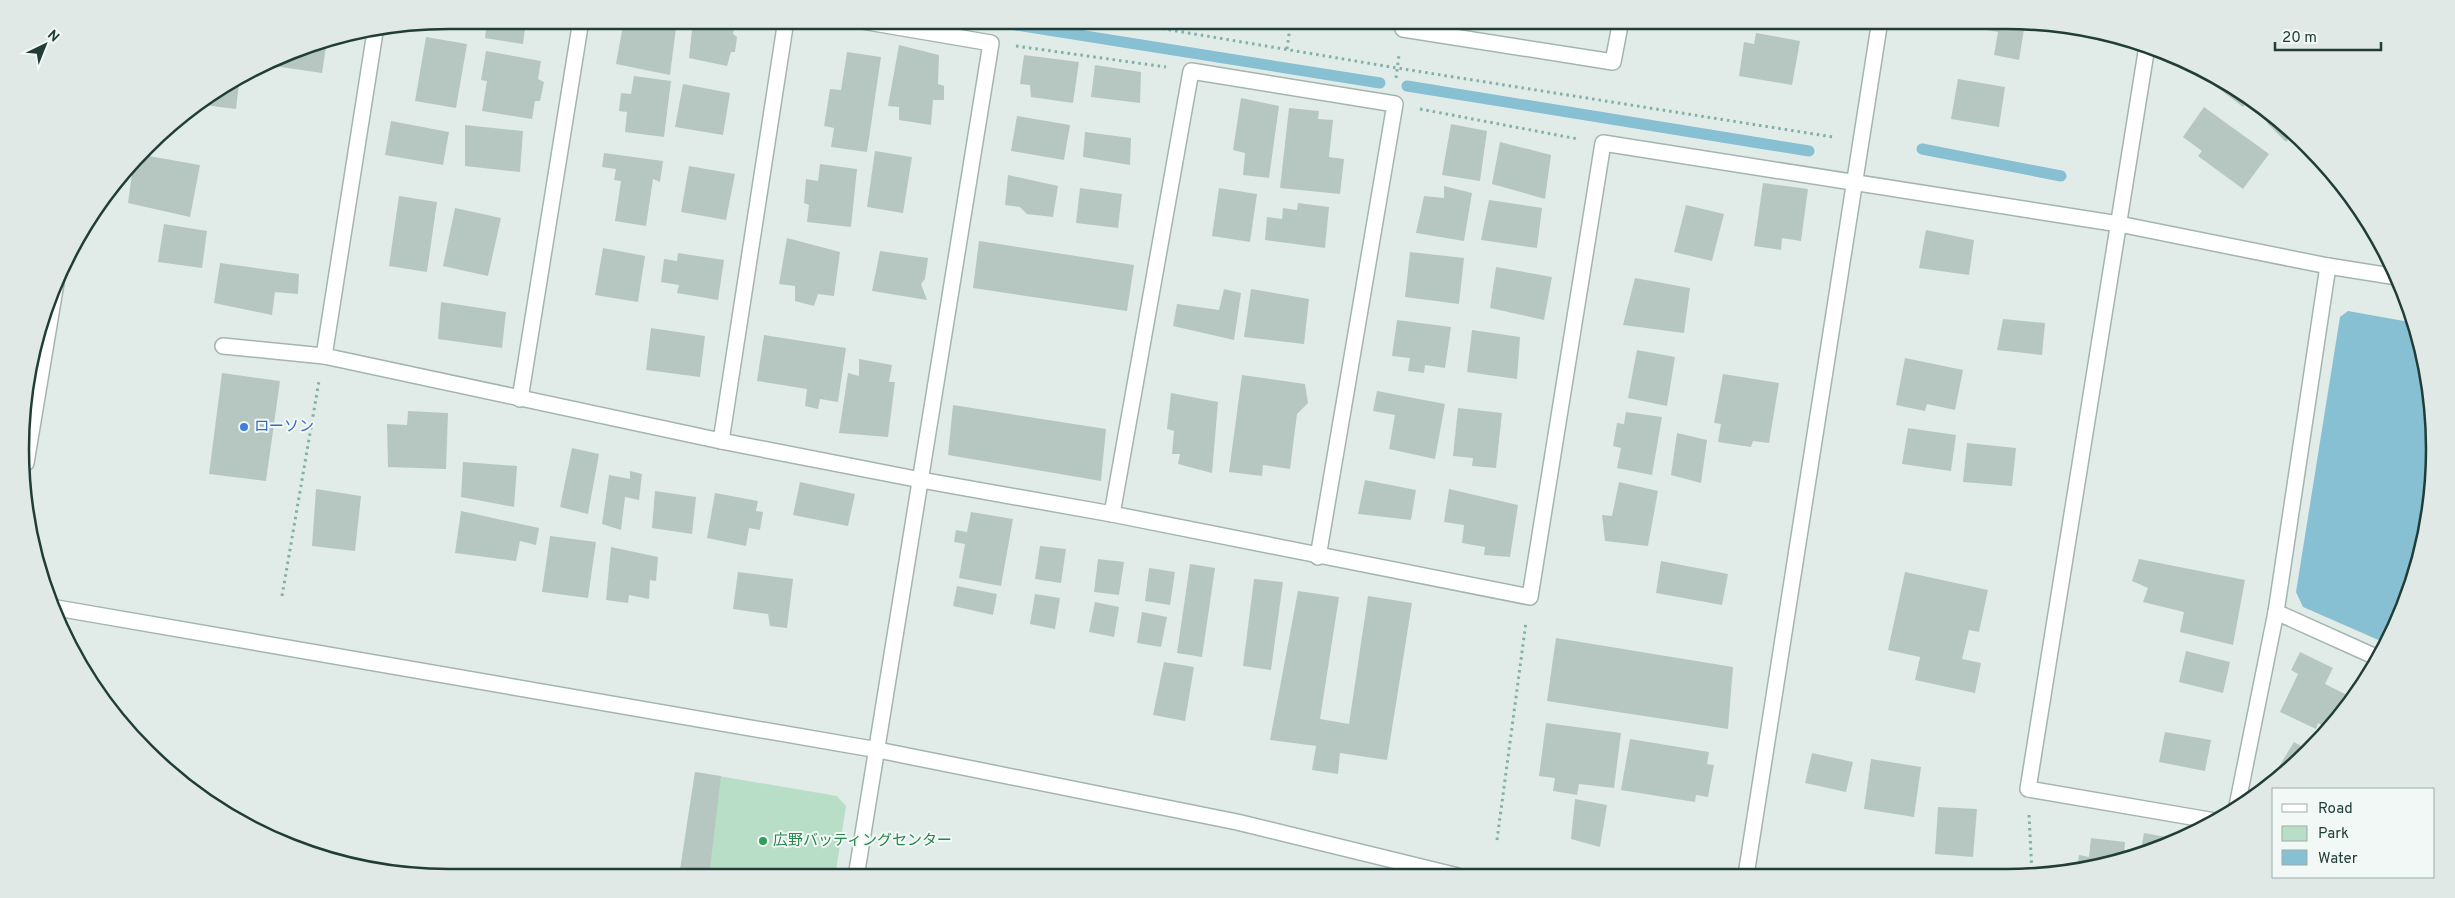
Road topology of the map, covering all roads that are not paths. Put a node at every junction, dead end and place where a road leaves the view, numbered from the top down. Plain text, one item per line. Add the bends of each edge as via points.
1 (580, 29) edge
2 (785, 29) edge
3 (909, 29) edge
4 (1432, 29) edge
5 (1620, 29) edge
6 (1879, 29) edge
7 (374, 36) edge
8 (2147, 53) edge
9 (1854, 182) junction
10 (2119, 224) junction
11 (2328, 266) junction
12 (2389, 276) edge
13 (51, 315) edge
14 (223, 346) dead end
15 (324, 356) junction
16 (520, 399) junction
17 (721, 441) junction
18 (29, 444) edge
19 (921, 480) junction
20 (1112, 514) junction
21 (1318, 557) junction
22 (60, 609) edge
23 (2276, 612) junction
24 (2372, 655) edge
25 (878, 750) junction
26 (2239, 798) edge
27 (2206, 818) edge
28 (857, 869) edge
29 (1429, 869) edge
30 (1747, 869) edge

1 - 16 street
2 - 17 street
3 - 19 street via 991,43
4 - 5 street via 1614,62
6 - 9 street
7 - 15 street
8 - 10 street
9 - 10 street
9 - 21 street via 1603,143 1530,597
9 - 30 street
10 - 11 street
10 - 27 street via 2028,789
11 - 12 street
11 - 23 street
13 - 18 street
14 - 15 street
15 - 16 street
16 - 17 street
17 - 19 street
19 - 20 street
19 - 25 street
20 - 21 street
20 - 21 street via 1191,71 1395,104
22 - 25 street
23 - 24 street
23 - 26 street
25 - 28 street
25 - 29 street via 1237,822

